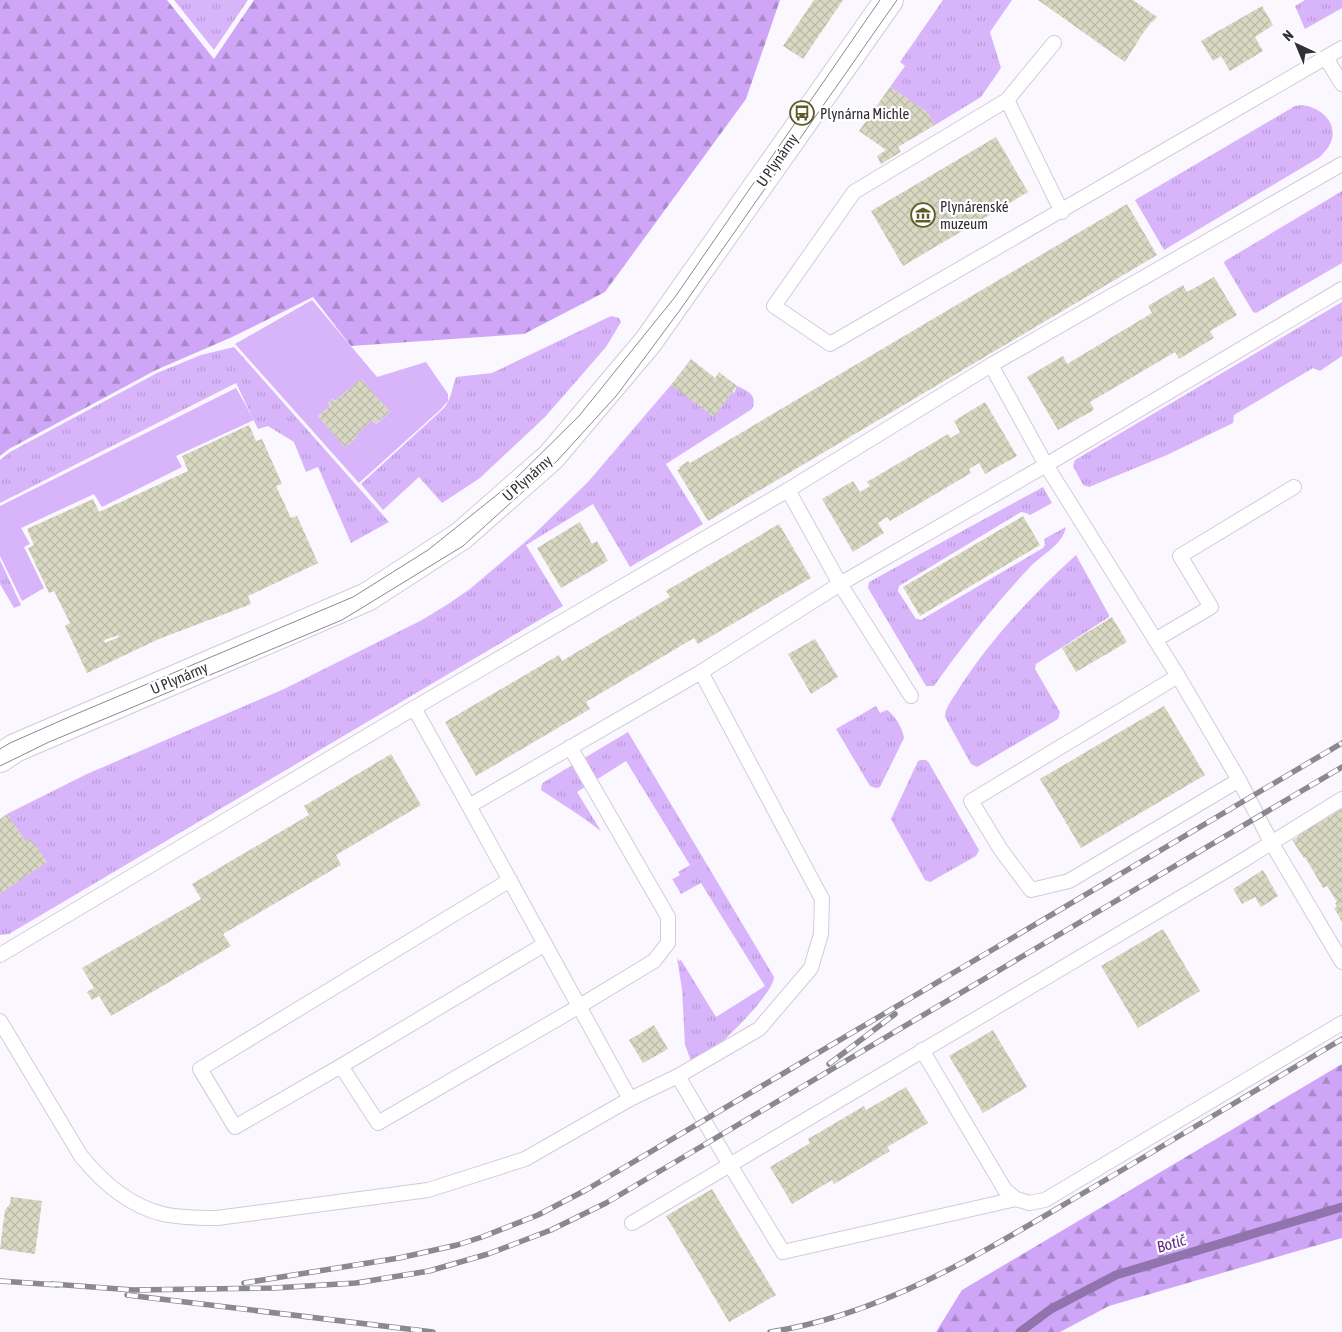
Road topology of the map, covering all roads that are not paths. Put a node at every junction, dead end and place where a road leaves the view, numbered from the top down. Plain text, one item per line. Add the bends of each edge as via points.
1 (889, 0) edge
2 (1054, 44) dead end
3 (1342, 48) edge
4 (1326, 58) junction
5 (1342, 84) edge
6 (1007, 100) junction
7 (1342, 164) edge
8 (1062, 212) junction
9 (1342, 288) edge
10 (992, 365) junction
11 (1046, 465) junction
12 (1294, 487) dead end
13 (788, 490) junction
14 (840, 584) junction
15 (1156, 640) junction
16 (701, 672) junction
17 (1178, 676) junction
18 (911, 696) dead end
19 (414, 708) junction
20 (570, 747) junction
21 (0, 758) edge
22 (1239, 780) junction
23 (1342, 799) edge
24 (469, 806) junction
25 (1271, 842) junction
26 (510, 880) junction
27 (545, 944) junction
28 (0, 956) edge
29 (1342, 962) edge
30 (578, 1008) junction
31 (0, 1021) edge
32 (1342, 1023) edge
33 (922, 1050) junction
34 (341, 1066) junction
35 (678, 1076) junction
36 (630, 1100) junction
37 (730, 1165) junction
38 (1016, 1199) junction
39 (632, 1222) dead end

1 - 21 street, U Plynárny via 648,342 551,457 461,536 367,597 16,748
2 - 6 lane
3 - 4 lane
4 - 5 lane
4 - 8 lane
6 - 8 lane
6 - 8 lane via 854,192 774,306 830,344
7 - 10 lane
9 - 11 lane
10 - 11 lane
10 - 13 lane
11 - 14 lane
11 - 15 lane
12 - 15 lane via 1180,556 1211,607
13 - 14 lane
13 - 19 lane
14 - 16 lane
14 - 18 lane
15 - 17 lane
16 - 20 lane
16 - 35 lane via 822,899 821,934 811,968 759,1029
17 - 22 lane
17 - 22 lane via 971,801 1001,850 1031,890 1069,881
19 - 24 lane
19 - 28 lane
20 - 24 lane
20 - 30 lane via 668,917 668,943 654,961
22 - 25 lane
23 - 25 lane
24 - 26 lane
25 - 29 lane
25 - 33 lane
26 - 27 lane
26 - 34 lane via 200,1069 234,1126
27 - 30 lane
27 - 34 lane
30 - 34 lane via 378,1123
30 - 36 lane
31 - 36 lane via 81,1156 97,1175 137,1204 162,1214 190,1218 217,1218 428,1190 525,1159
32 - 38 lane via 1045,1200 1029,1203
33 - 37 lane
33 - 38 lane via 1006,1190
35 - 36 lane
35 - 37 lane
37 - 38 lane via 783,1252
37 - 39 lane

